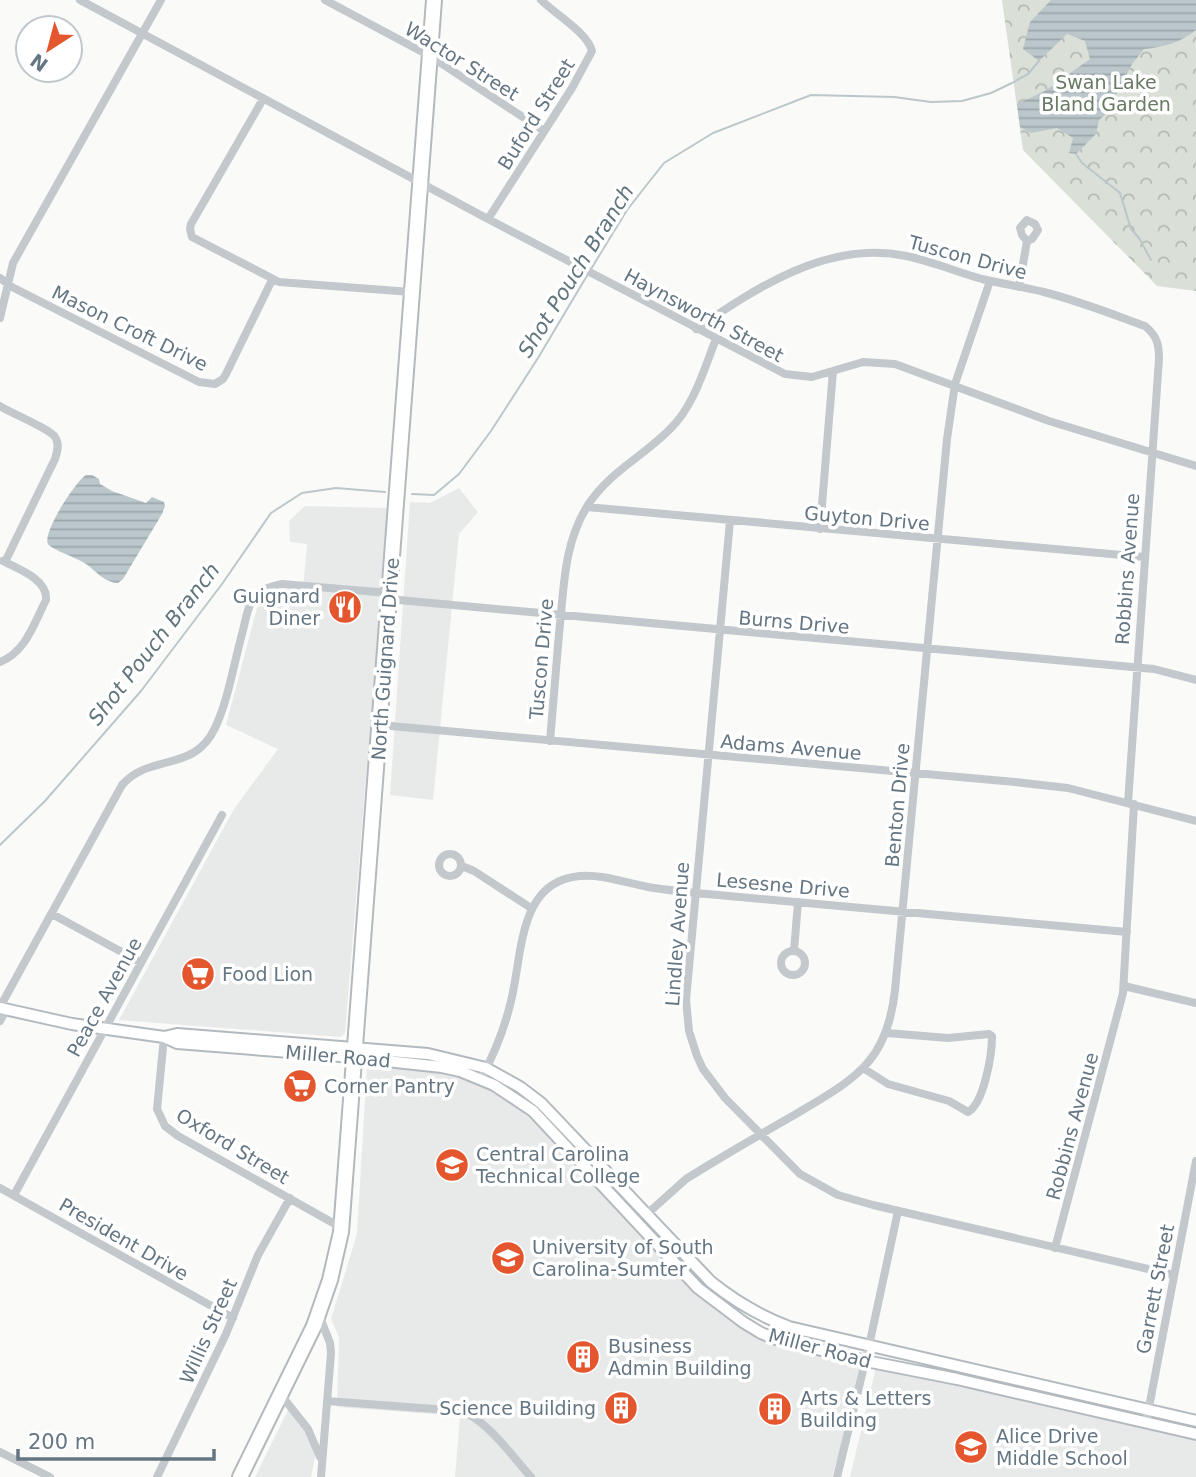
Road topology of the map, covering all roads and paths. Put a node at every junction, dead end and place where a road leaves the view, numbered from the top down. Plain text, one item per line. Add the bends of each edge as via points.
1 (80, 0) edge
2 (161, 0) edge
3 (325, 0) edge
4 (434, 0) edge
5 (541, 0) edge
6 (142, 34) junction
7 (430, 56) junction
8 (263, 99) junction
9 (544, 131) junction
10 (420, 183) junction
11 (488, 219) junction
12 (1027, 241) dead end
13 (272, 280) junction
14 (3, 281) edge
15 (990, 281) junction
16 (1019, 287) junction
17 (411, 292) junction
18 (0, 318) edge
19 (696, 329) junction
20 (1156, 338) joint
21 (716, 339) junction
22 (833, 371) junction
23 (955, 384) junction
24 (0, 406) edge
25 (1151, 453) junction
26 (1196, 466) edge
27 (587, 507) junction
28 (730, 521) junction
29 (820, 529) junction
30 (937, 540) junction
31 (1144, 557) junction
32 (2, 561) edge
33 (388, 596) junction
34 (561, 616) junction
35 (720, 631) junction
36 (927, 650) junction
37 (0, 662) edge
38 (1136, 668) junction
39 (1196, 680) edge
40 (380, 725) junction
41 (550, 741) junction
42 (708, 755) junction
43 (916, 773) junction
44 (1131, 803) junction
45 (222, 815) dead end
46 (1196, 821) edge
47 (462, 866) dead end
48 (696, 892) junction
49 (798, 902) junction
50 (531, 908) junction
51 (903, 911) junction
52 (52, 914) junction
53 (1127, 932) junction
54 (793, 951) dead end
55 (141, 962) junction
56 (1124, 986) junction
57 (1196, 1003) edge
58 (2, 1008) edge
59 (0, 1021) edge
60 (103, 1030) junction
61 (887, 1033) junction
62 (164, 1037) junction
63 (356, 1052) junction
64 (863, 1068) junction
65 (483, 1074) junction
66 (760, 1135) junction
67 (1196, 1161) edge
68 (0, 1188) edge
69 (14, 1195) junction
70 (290, 1198) junction
71 (898, 1211) junction
72 (647, 1214) junction
73 (342, 1228) junction
74 (1055, 1248) junction
75 (1174, 1275) junction
76 (233, 1318) junction
77 (316, 1320) junction
78 (869, 1346) junction
79 (866, 1361) junction
80 (281, 1395) junction
81 (327, 1401) junction
82 (1147, 1410) junction
83 (1196, 1421) edge
84 (1146, 1423) junction
85 (1196, 1434) edge
86 (0, 1452) edge
87 (322, 1466) junction
88 (50, 1477) edge
89 (157, 1477) edge
90 (240, 1477) edge
91 (321, 1477) edge
92 (531, 1477) edge
93 (837, 1477) edge

1 - 6 street, Haynsworth Street
2 - 6 street
3 - 7 street, Wactor Street
4 - 7 highway, North Guignard Drive
5 - 9 street, Buford Street via 592,46
6 - 8 street, Haynsworth Street
6 - 14 street
7 - 9 street, Wactor Street
7 - 10 highway, North Guignard Drive
8 - 10 street, Haynsworth Street
8 - 13 street via 190,229 195,240
9 - 11 street, Buford Street
10 - 11 street, Haynsworth Street
10 - 17 highway, North Guignard Drive
11 - 19 street, Haynsworth Street
12 - 16 street
13 - 14 street, Mason Croft Drive via 226,374 212,384 180,373
13 - 17 street
14 - 18 street
15 - 16 street, Tuscon Drive
15 - 19 street, Tuscon Drive via 889,253 842,256 785,275
15 - 23 street, Benton Drive
16 - 20 street, Tuscon Drive via 1145,326
17 - 33 highway, North Guignard Drive
19 - 21 street, Haynsworth Street
20 - 25 street, Robbins Avenue via 1159,359
21 - 22 street, Haynsworth Street via 785,374 812,377
21 - 27 street, Tuscon Drive via 679,419 607,482
22 - 23 street, Haynsworth Street via 882,361
22 - 29 street
23 - 25 street, Haynsworth Street via 1049,421
23 - 30 street, Benton Drive
24 - 32 street via 47,430 57,443 55,459
25 - 26 street, Haynsworth Street
25 - 31 street, Robbins Avenue
27 - 28 street, Guyton Drive
27 - 34 street, Tuscon Drive via 570,544
28 - 29 street, Guyton Drive
28 - 35 street, Lindley Avenue
29 - 30 street, Guyton Drive
30 - 31 street, Guyton Drive
30 - 36 street, Benton Drive
31 - 38 street, Robbins Avenue
32 - 37 street via 42,584 47,594 21,648
33 - 34 street, Burns Drive
33 - 40 highway, North Guignard Drive
33 - 52 street, Burns Drive via 282,584 256,596 212,734 193,755 128,778
34 - 35 street, Burns Drive
34 - 41 street, Tuscon Drive
35 - 36 street, Burns Drive
35 - 42 street, Lindley Avenue
36 - 38 street, Burns Drive
36 - 43 street, Benton Drive
38 - 39 street, Burns Drive
38 - 44 street, Robbins Avenue
40 - 41 street, Adams Avenue
40 - 63 highway, North Guignard Drive
41 - 42 street, Adams Avenue
42 - 43 street, Adams Avenue
42 - 48 street, Lindley Avenue
43 - 44 street, Adams Avenue via 1068,788
43 - 51 street, Benton Drive
44 - 46 street, Adams Avenue
44 - 53 street, Robbins Avenue
45 - 55 street, Peace Avenue
47 - 50 street
48 - 49 street, Lesesne Drive
48 - 50 street, Lesesne Drive via 576,876 547,889
48 - 66 street, Lindley Avenue via 686,1000 689,1031 715,1087
49 - 51 street, Lesesne Drive
49 - 54 street
50 - 65 street, Lesesne Drive via 510,1008
51 - 53 street, Lesesne Drive
51 - 61 street, Benton Drive
52 - 55 street
52 - 58 street, Burns Drive
53 - 56 street, Robbins Avenue
55 - 60 street, Peace Avenue
56 - 57 street
56 - 74 street, Robbins Avenue
58 - 59 street, Burns Drive
58 - 60 street, Miller Road
60 - 62 street, Miller Road
60 - 69 street, Peace Avenue
61 - 64 street, Benton Drive
61 - 64 street via 992,1036 974,1108 964,1111 949,1101 903,1090
62 - 63 street, Miller Road via 177,1034
62 - 70 street, Oxford Street via 157,1109 160,1120 178,1136
63 - 65 street, Miller Road via 428,1054
63 - 73 highway, North Guignard Drive
64 - 66 street, Benton Drive via 845,1085
65 - 72 street, Miller Road via 520,1087 541,1103
65 - 79 street, Miller Road via 533,1111 698,1288 743,1322 776,1339
66 - 71 street, Lindley Avenue via 800,1174 826,1190
66 - 72 street, Benton Drive via 686,1180
67 - 75 street, Garrett Street
68 - 69 street, President Drive
69 - 76 street, President Drive
70 - 73 street
70 - 76 street, Willis Street via 258,1255
71 - 74 street, Lindley Avenue
71 - 78 street
72 - 78 street, Miller Road via 711,1282 750,1310 789,1327
73 - 77 highway, North Guignard Drive
74 - 75 street, Lindley Avenue
75 - 82 street, Garrett Street
76 - 89 street, Willis Street
77 - 80 highway, North Guignard Drive
77 - 81 street via 330,1343
78 - 79 street
78 - 82 street, Miller Road
79 - 84 street, Miller Road
79 - 93 street
80 - 87 street via 308,1429
80 - 90 highway, North Guignard Drive
81 - 87 street
81 - 92 street via 470,1414
82 - 83 street, Miller Road
82 - 84 street, Garrett Street
84 - 85 street, Miller Road
86 - 88 street
87 - 91 street

